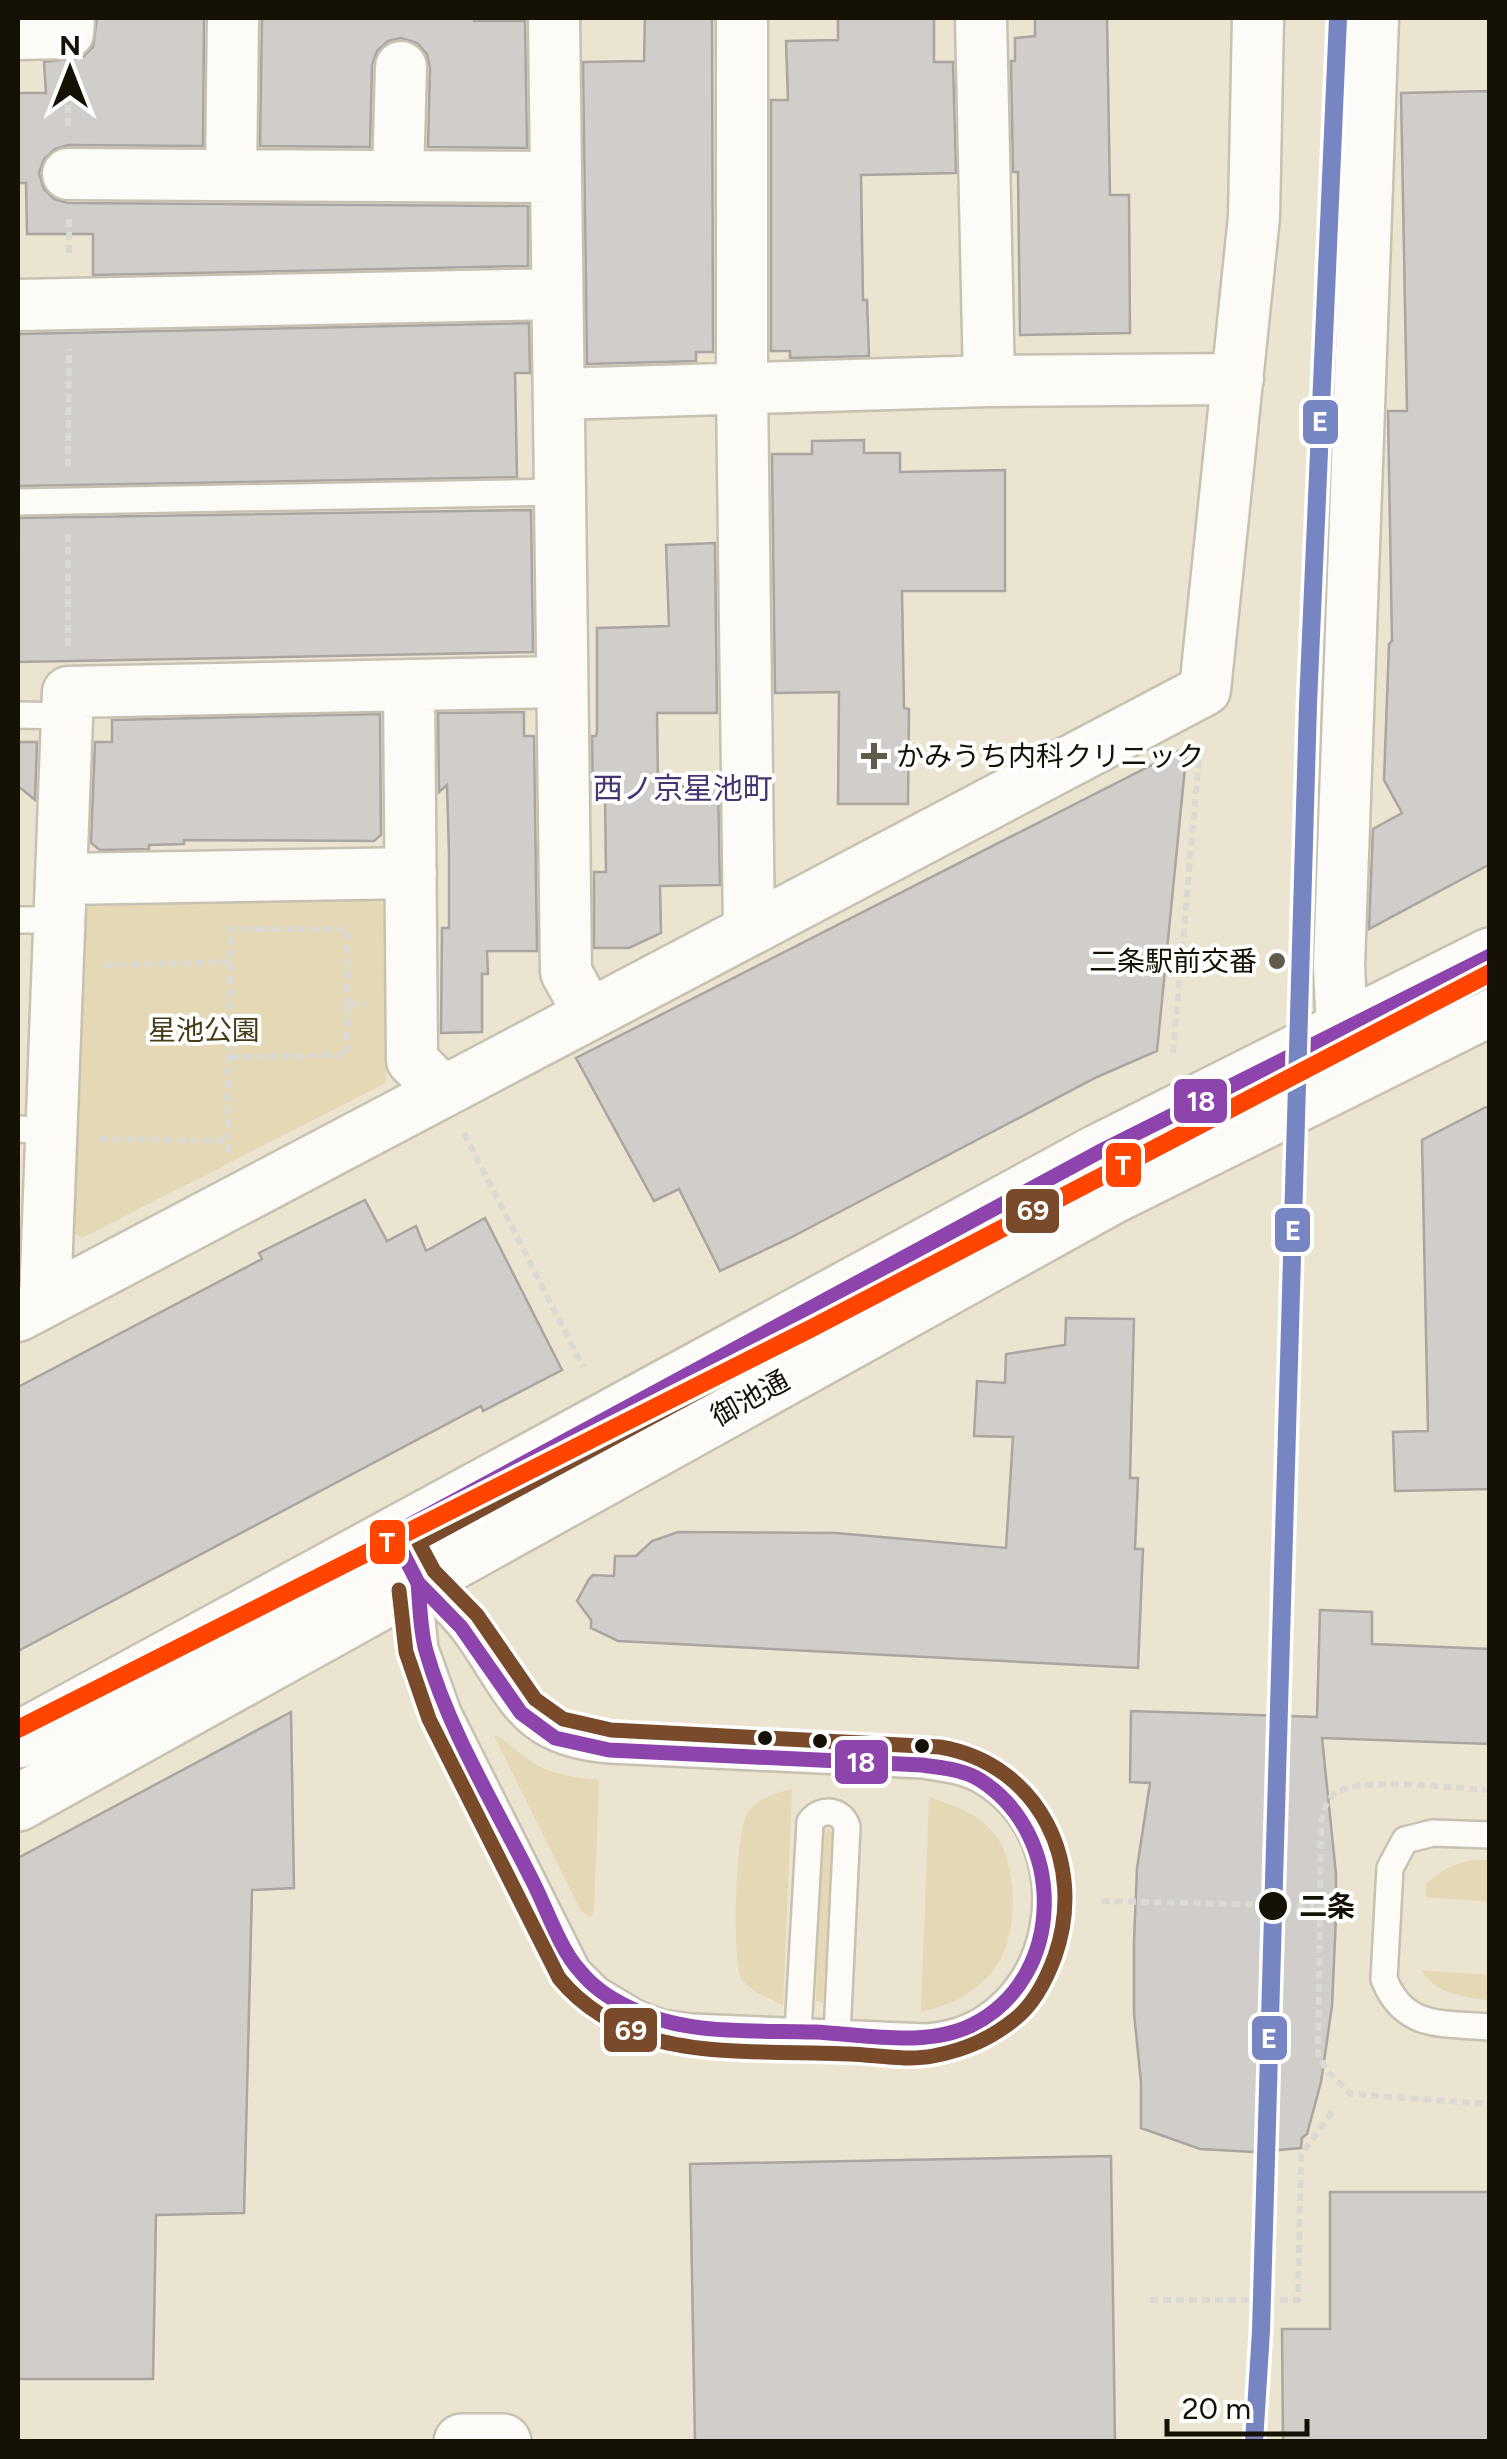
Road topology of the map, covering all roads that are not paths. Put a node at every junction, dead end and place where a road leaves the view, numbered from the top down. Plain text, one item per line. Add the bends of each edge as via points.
1 (233, 18) edge
2 (554, 18) edge
3 (742, 18) edge
4 (981, 18) edge
5 (1258, 18) edge
6 (1373, 18) edge
7 (69, 25) edge
8 (18, 34) edge
9 (401, 67) dead end
10 (68, 174) road end
11 (231, 175) junction
12 (398, 176) junction
13 (556, 177) junction
14 (557, 294) junction
15 (18, 305) edge
16 (1238, 379) junction
17 (989, 381) junction
18 (742, 389) junction
19 (558, 394) junction
20 (560, 492) junction
21 (18, 502) edge
22 (562, 682) junction
23 (409, 685) junction
24 (68, 704) junction
25 (18, 715) edge
26 (410, 873) junction
27 (50, 921) edge
28 (750, 930) junction
29 (1490, 956) edge
30 (1490, 1008) edge
31 (589, 1014) junction
32 (1342, 1030) junction
33 (443, 1092) junction
34 (35, 1130) edge
35 (32, 1309) edge
36 (393, 1534) junction
37 (418, 1583) junction
38 (18, 1740) edge
39 (18, 1803) edge
40 (1490, 1835) edge
41 (1490, 2027) edge
42 (798, 2032) junction
43 (837, 2034) junction
44 (462, 2442) edge
45 (503, 2442) edge

1 - 11 street
2 - 13 street
3 - 18 street
4 - 17 street
5 - 16 street via 1254,217
6 - 32 street via 1338,964
7 - 8 street
9 - 12 street
10 - 11 street
11 - 12 street
12 - 13 street
13 - 14 street
14 - 15 street
14 - 19 street
16 - 17 street
16 - 28 street via 1205,690
17 - 18 street
18 - 19 street
18 - 28 street
19 - 20 street
20 - 21 lane
20 - 22 street
22 - 23 street
22 - 31 street via 566,972
23 - 24 street
23 - 26 street
24 - 25 lane
24 - 27 street
26 - 27 street via 259,875
26 - 33 street via 412,1060
27 - 34 street
28 - 31 street
29 - 32 street, 御池通
30 - 37 street, 御池通 via 1110,1196
31 - 33 street
32 - 36 street, 御池通 via 1099,1152
33 - 35 street
34 - 35 street
36 - 37 street
36 - 38 street, 御池通
37 - 39 street, 御池通
37 - 42 lane via 425,1648 448,1712 577,1969 614,2002 662,2023
37 - 43 lane via 465,1632 512,1706 531,1726 567,1744 946,1768 981,1781 1011,1806 1034,1841 1046,1891 1040,1944 1017,1989 988,2016 950,2035
40 - 41 lane via 1405,1840 1390,1868 1384,1979 1398,2004 1423,2021
42 - 43 lane
42 - 43 lane via 810,1822 822,1812 836,1812 847,1827
44 - 45 street

